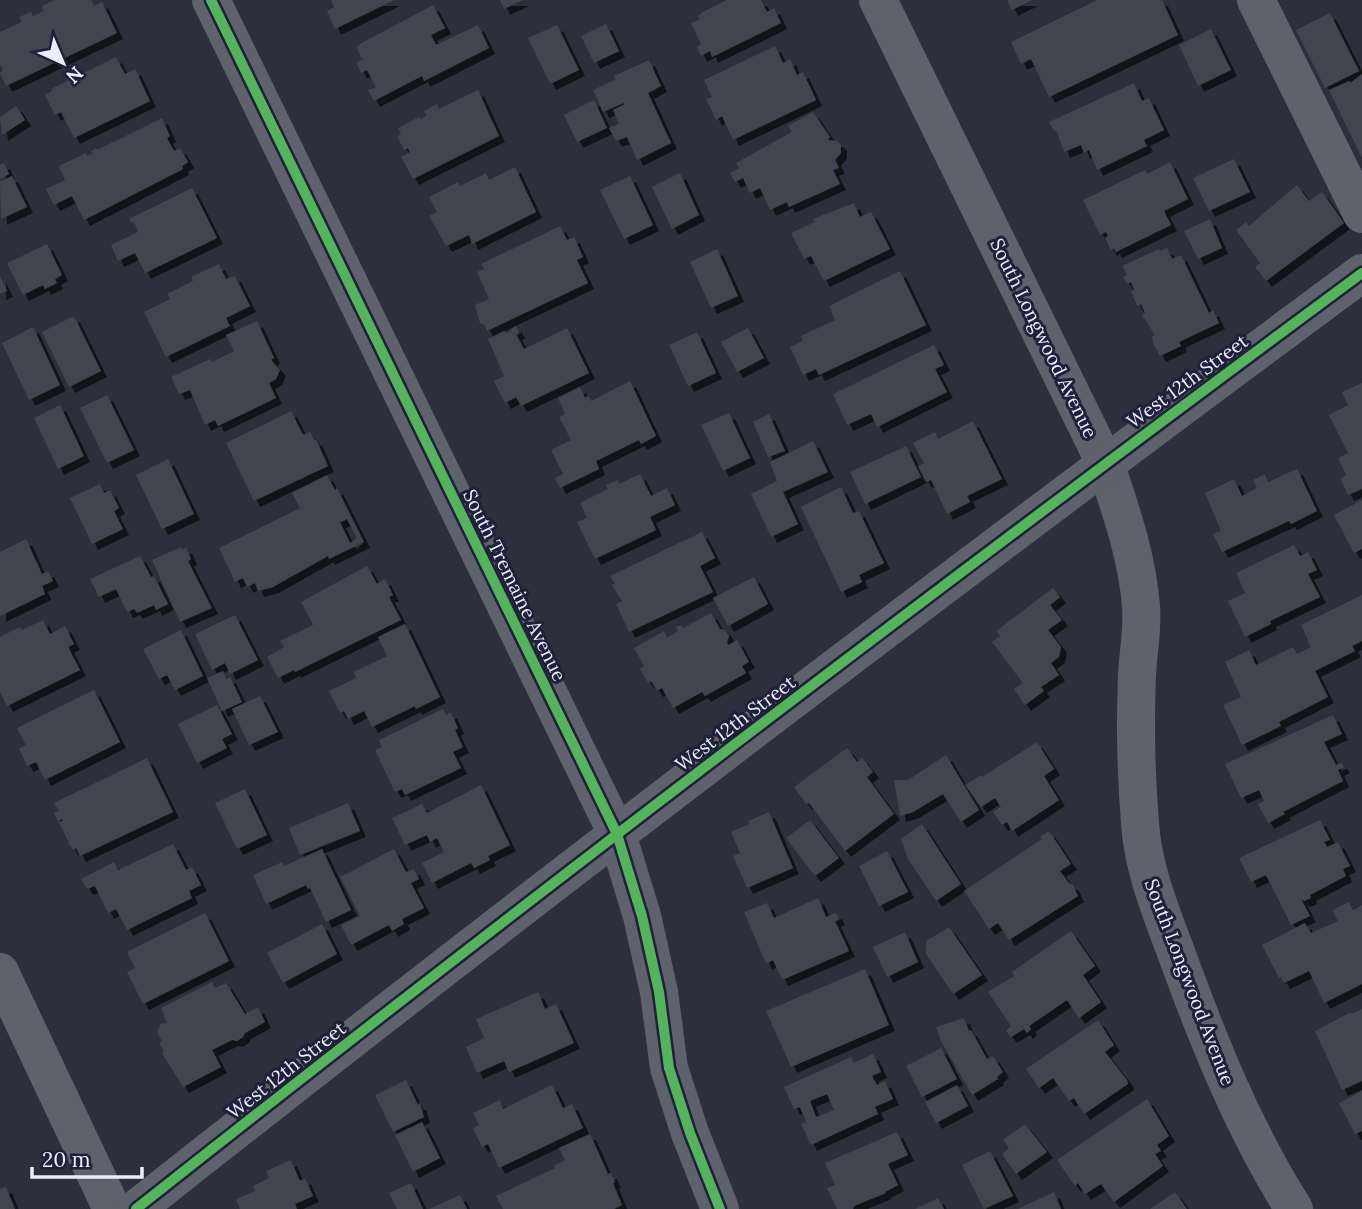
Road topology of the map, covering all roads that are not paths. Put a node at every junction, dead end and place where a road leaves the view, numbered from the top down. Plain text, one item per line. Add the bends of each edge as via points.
1 (211, 0) edge
2 (878, 0) edge
3 (1256, 0) edge
4 (1362, 214) edge
5 (1362, 273) edge
6 (1105, 463) junction
7 (617, 834) junction
8 (0, 972) edge
9 (112, 1209) edge
10 (136, 1209) edge
11 (720, 1209) edge
12 (1294, 1209) edge

1 - 7 street, South Tremaine Avenue
2 - 6 street, South Longwood Avenue
3 - 4 street
5 - 6 street, West 12th Street
6 - 7 street, West 12th Street
6 - 12 street, South Longwood Avenue via 1131,541 1141,609 1136,765 1150,883 1230,1087 1266,1165
7 - 10 street, West 12th Street
7 - 11 street, South Tremaine Avenue via 659,992 669,1068
8 - 9 street

